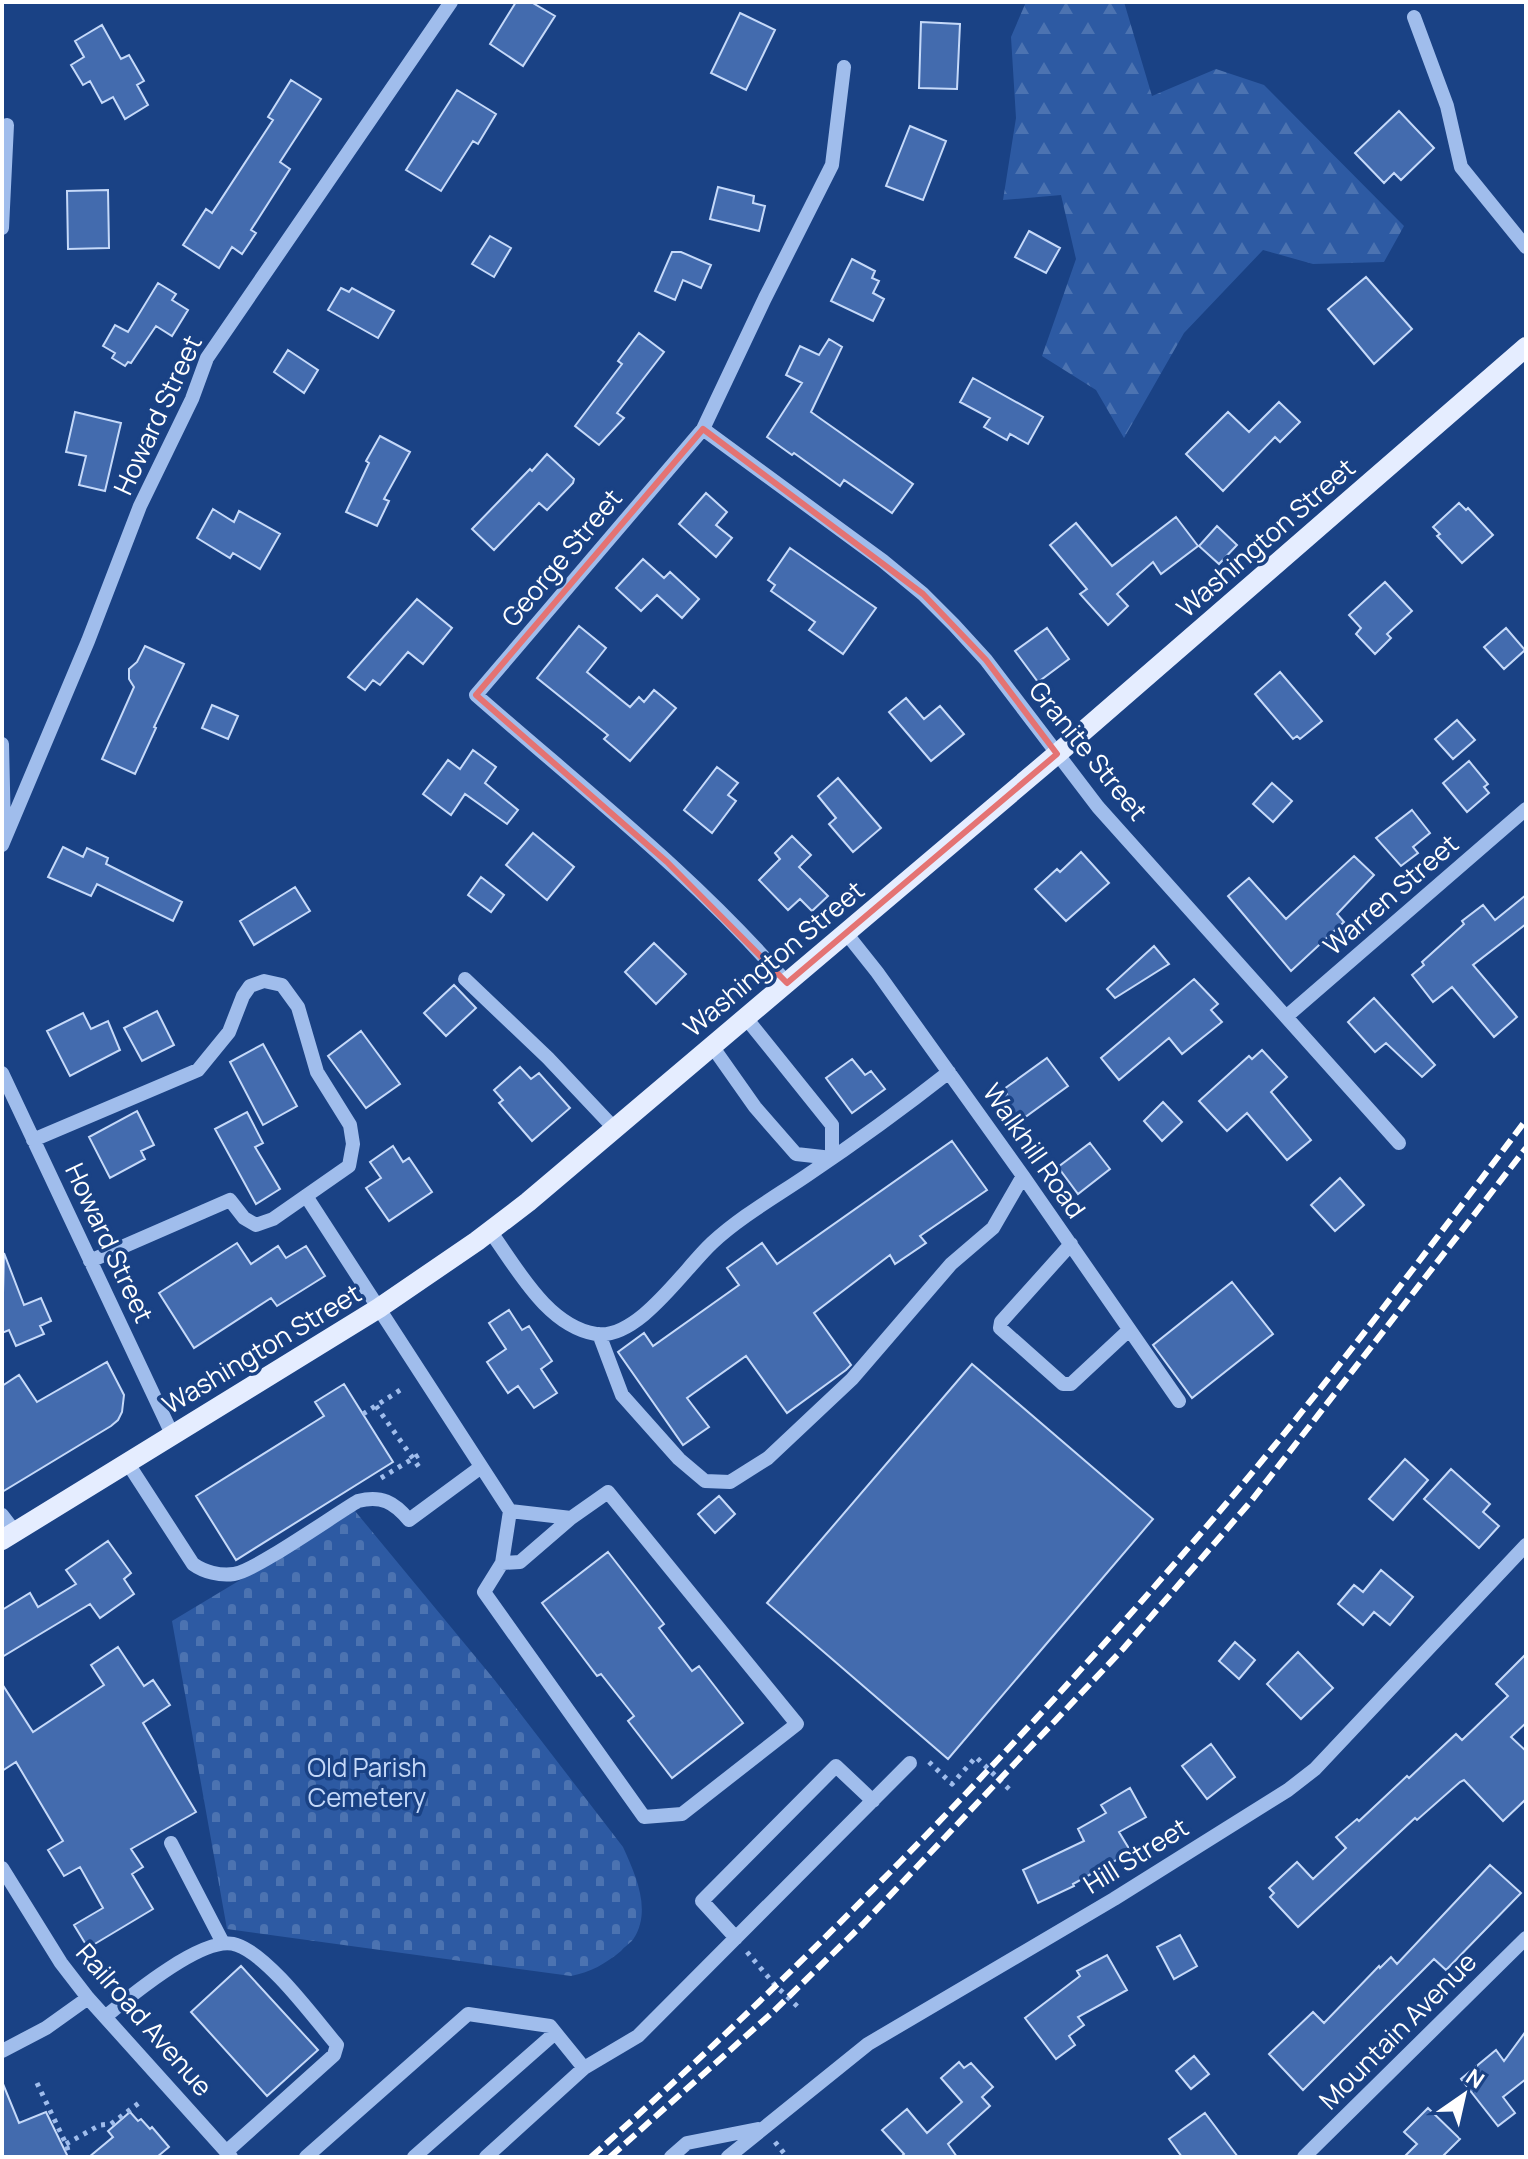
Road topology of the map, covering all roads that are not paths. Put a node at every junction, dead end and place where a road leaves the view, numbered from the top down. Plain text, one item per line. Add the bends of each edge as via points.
1 (451, 2) edge
2 (1414, 17) dead end
3 (844, 67) dead end
4 (7, 125) dead end
5 (2, 228) edge
6 (1526, 247) edge
7 (1526, 347) edge
8 (703, 429) junction
9 (2, 744) edge
10 (1057, 754) junction
11 (1526, 809) edge
12 (3, 841) edge
13 (846, 933) junction
14 (465, 979) dead end
15 (787, 983) junction
16 (1287, 1016) junction
17 (746, 1018) junction
18 (712, 1046) junction
19 (949, 1072) junction
20 (2, 1073) edge
21 (614, 1128) junction
22 (33, 1140) junction
23 (1399, 1143) dead end
24 (832, 1158) junction
25 (1023, 1176) junction
26 (306, 1196) junction
27 (490, 1231) junction
28 (1071, 1244) junction
29 (90, 1261) junction
30 (379, 1308) junction
31 (1129, 1330) junction
32 (599, 1334) junction
33 (1179, 1401) dead end
34 (172, 1434) junction
35 (127, 1462) junction
36 (481, 1467) junction
37 (510, 1511) junction
38 (2, 1515) edge
39 (571, 1518) junction
40 (8, 1536) edge
41 (1526, 1545) edge
42 (502, 1563) junction
43 (910, 1763) road end
44 (873, 1801) junction
45 (171, 1843) dead end
46 (2, 1868) edge
47 (736, 1938) junction
48 (1526, 1938) edge
49 (223, 1943) junction
50 (88, 1998) junction
51 (105, 2017) junction
52 (555, 2033) junction
53 (2, 2051) edge
54 (584, 2068) junction
55 (762, 2128) junction
56 (229, 2154) edge
57 (317, 2154) edge
58 (414, 2157) edge
59 (486, 2157) edge
60 (671, 2157) edge
61 (728, 2157) edge
62 (1304, 2157) edge

1 - 12 street, Howard Street via 207,358 140,506
2 - 6 street via 1447,106 1461,167
3 - 8 street, George Street via 832,165
4 - 5 street
7 - 10 main road, Washington Street
8 - 10 street, Granite Street via 923,594 986,660
8 - 15 street, George Street via 476,695 667,862 755,945
9 - 12 street
10 - 13 main road, Washington Street
10 - 16 street, Granite Street via 1098,807
11 - 16 street, Warren Street
13 - 15 main road, Washington Street
13 - 19 street, Walkhill Road
14 - 21 street
15 - 17 main road, Washington Street
16 - 23 street, Granite Street
17 - 18 main road, Washington Street
17 - 24 street via 832,1125
18 - 21 main road, Washington Street
18 - 24 street via 796,1154
19 - 24 street
19 - 25 street, Walkhill Road
20 - 22 street, Howard Street
21 - 27 main road, Washington Street
22 - 26 street via 198,1070 229,1032 250,986 264,981 282,985 298,1007 317,1072 350,1125 349,1166
22 - 29 street, Howard Street
24 - 32 street via 712,1243 632,1325
25 - 28 street, Walkhill Road
25 - 32 street via 993,1228 951,1264 852,1379 768,1458 730,1482 705,1481 622,1395
26 - 29 street via 256,1225 230,1200
26 - 30 street
27 - 30 main road, Washington Street
27 - 32 street via 541,1300 568,1325
28 - 31 street, Walkhill Road
28 - 31 street via 1000,1328 1063,1384 1071,1384
29 - 34 street, Howard Street
30 - 34 main road, Washington Street
30 - 36 street
31 - 33 street, Walkhill Road
34 - 35 main road, Washington Street
35 - 36 street via 193,1564 210,1573 235,1574 358,1501 385,1500 409,1520
35 - 40 main road, Washington Street
36 - 37 street
37 - 39 street
37 - 42 street
38 - 40 street
39 - 42 street via 520,1562
39 - 42 street via 608,1492 797,1724 682,1814 644,1817 484,1592
41 - 55 street, Hill Street via 1297,1783 868,2044
43 - 44 street
44 - 47 street
44 - 47 street via 836,1766 702,1901
45 - 49 street
46 - 50 street, Railroad Avenue
47 - 54 street via 638,2036
48 - 62 street, Mountain Avenue
49 - 51 street via 170,1970
49 - 56 street via 235,1943 263,1961 337,2045 334,2055
50 - 51 street, Railroad Avenue
50 - 53 street
51 - 56 street, Railroad Avenue
52 - 54 street
52 - 57 street via 550,2026 468,2014
52 - 58 street
54 - 59 street
55 - 60 street via 687,2143
55 - 61 street, Hill Street

